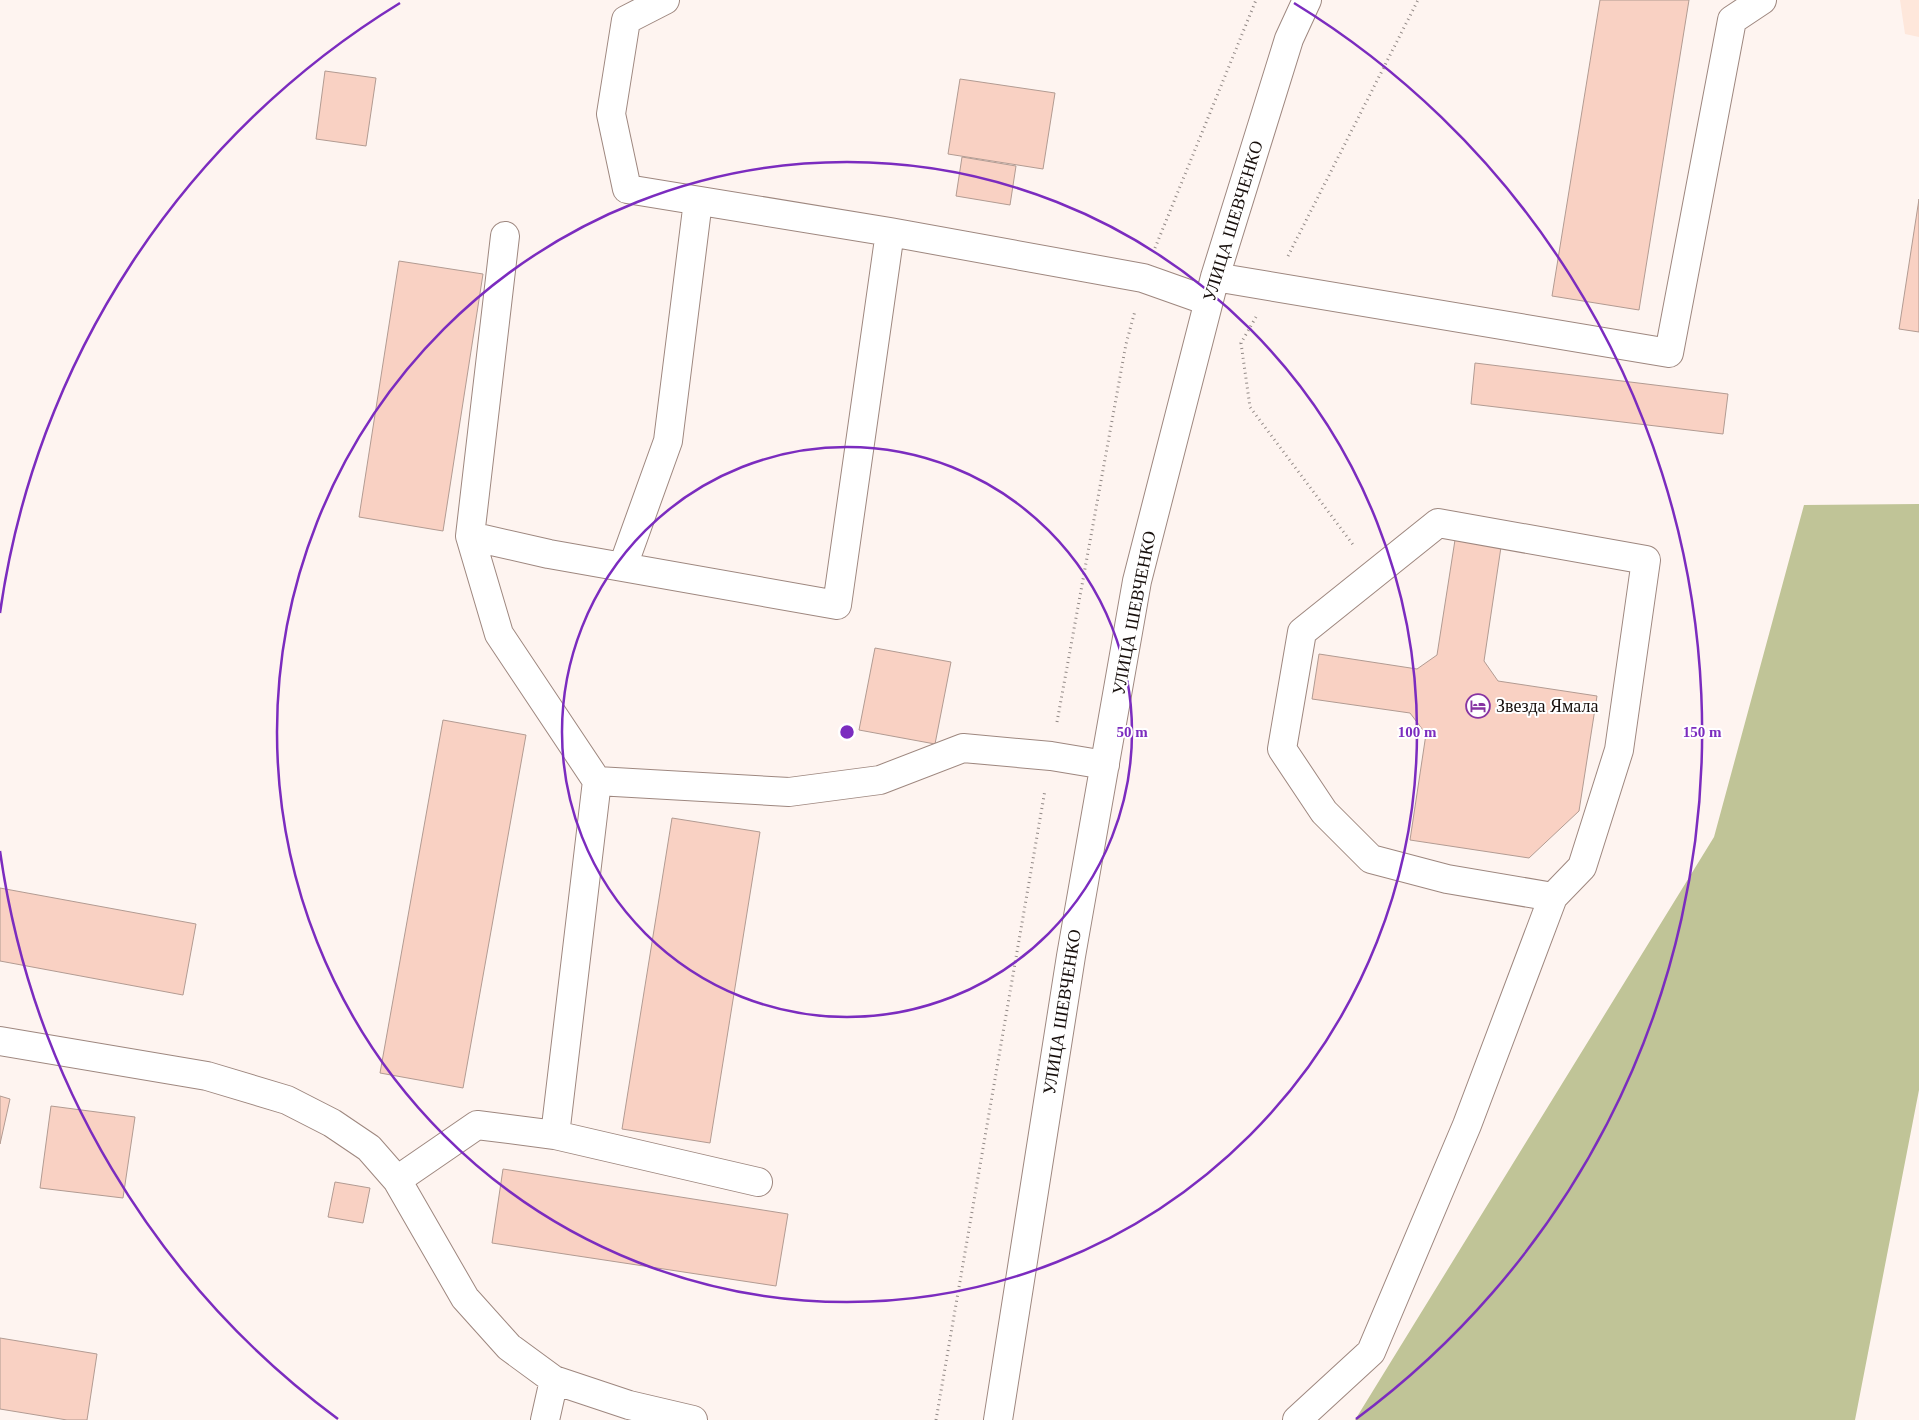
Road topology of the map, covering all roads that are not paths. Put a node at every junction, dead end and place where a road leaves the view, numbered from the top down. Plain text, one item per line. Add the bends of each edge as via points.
1 (665, 0) edge
2 (1307, 0) edge
3 (1762, 0) edge
4 (698, 201) junction
5 (890, 232) junction
6 (505, 236) dead end
7 (1211, 289) junction
8 (470, 536) junction
9 (623, 566) junction
10 (1104, 765) junction
11 (597, 781) junction
12 (1553, 897) junction
13 (0, 1041) edge
14 (554, 1135) junction
15 (397, 1180) junction
16 (758, 1182) dead end
17 (554, 1380) junction
18 (545, 1420) edge
19 (693, 1420) edge
20 (998, 1420) edge
21 (1297, 1420) edge

1 - 4 street via 626,20 611,114 627,189
2 - 7 street, УЛИЦА ШЕВЧЕНКО via 1289,39
3 - 7 street via 1732,20 1669,353 1273,287
4 - 5 street
4 - 9 street via 668,440
5 - 7 street
5 - 9 street via 837,605
6 - 8 street
7 - 10 street, УЛИЦА ШЕВЧЕНКО via 1137,581
8 - 9 street
8 - 11 street via 499,634
10 - 11 street via 1051,756 963,748 880,780 789,792
10 - 20 street, УЛИЦА ШЕВЧЕНКО
11 - 14 street
12 - 12 street via 1582,867 1620,750 1646,560 1438,523 1302,632 1282,749 1324,812 1371,859 1447,879
12 - 21 street via 1467,1125 1371,1352
13 - 15 street via 207,1076 287,1100 332,1123 369,1148
14 - 15 street via 477,1125
14 - 16 street
15 - 17 street via 465,1298 510,1347
17 - 18 street
17 - 19 street via 629,1405

